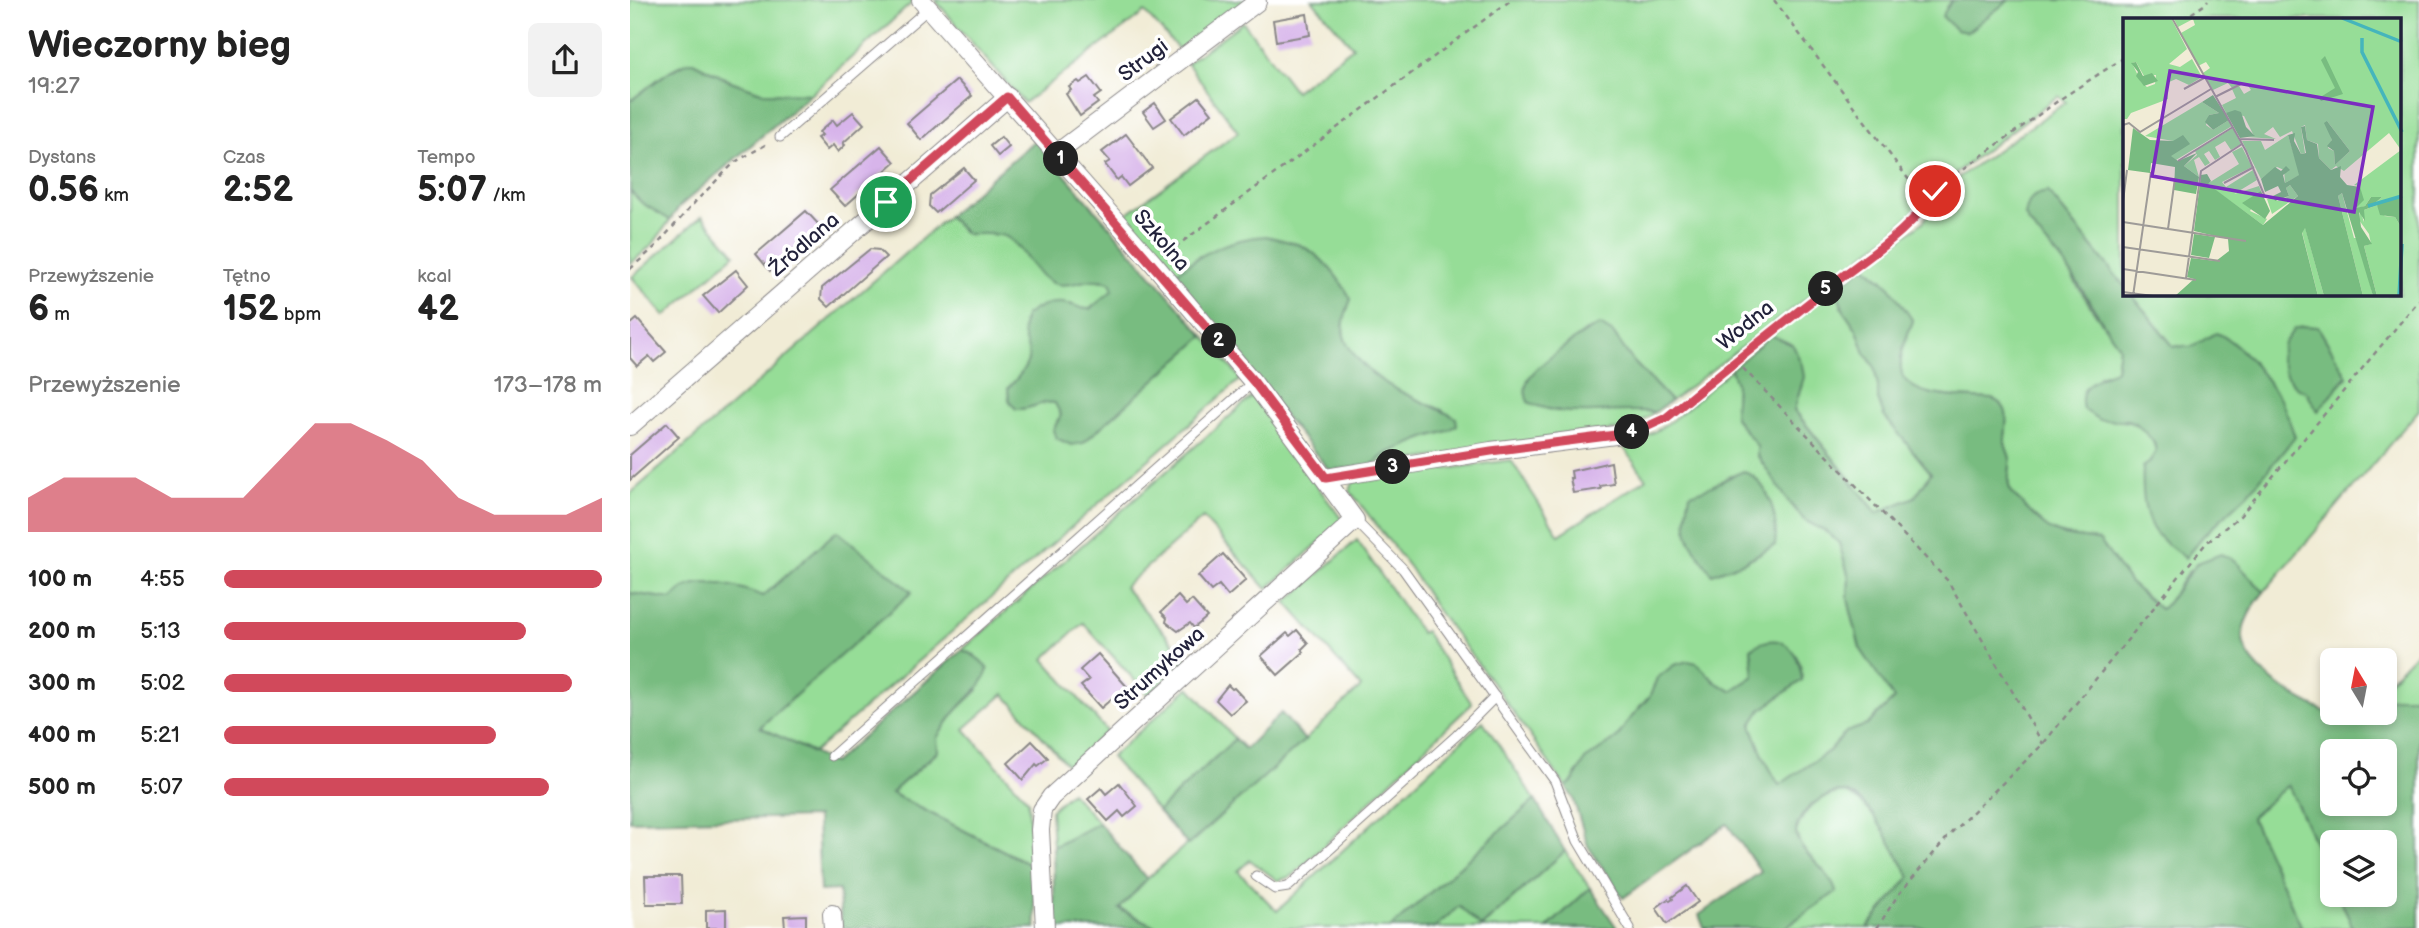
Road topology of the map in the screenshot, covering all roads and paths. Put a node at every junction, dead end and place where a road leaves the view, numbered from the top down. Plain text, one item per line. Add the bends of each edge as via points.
1 (1511, 0) edge
2 (1774, 0) edge
3 (2208, 0) edge
4 (1257, 2) dead end
5 (924, 5) edge
6 (2184, 18) edge
7 (2123, 58) edge
8 (1007, 97) junction
9 (780, 137) joint
10 (1056, 154) junction
11 (1927, 204) junction
12 (1153, 263) junction
13 (630, 269) edge
14 (2419, 300) edge
15 (1736, 361) junction
16 (1254, 382) junction
17 (630, 426) edge
18 (1623, 434) joint
19 (1326, 478) junction
20 (1355, 520) junction
21 (1495, 697) junction
22 (2043, 744) junction
23 (832, 757) dead end
24 (1255, 876) dead end
25 (1045, 928) edge
26 (1630, 928) edge
27 (1877, 928) edge

1 - 12 path
2 - 11 path
3 - 6 path
4 - 10 street, Strugi
5 - 8 street, Szkolna
5 - 9 lane
7 - 11 path, Wodna via 1948,180
8 - 10 street, Szkolna
8 - 17 street, Źródlana
9 - 13 path via 735,162
10 - 12 street, Szkolna
11 - 15 path, Wodna via 1888,244
12 - 16 street, Szkolna
14 - 22 path via 2240,516 2207,542
15 - 18 path, Wodna via 1666,418
15 - 22 path via 1948,581
16 - 19 street, Szkolna
16 - 23 lane
18 - 19 street
19 - 20 street, Szkolna
20 - 21 lane via 1403,569
20 - 25 street, Strumykowa via 1051,797 1042,810
21 - 24 lane via 1288,887 1268,887
21 - 26 lane via 1555,781 1578,841
22 - 27 path via 1952,832 1898,895

